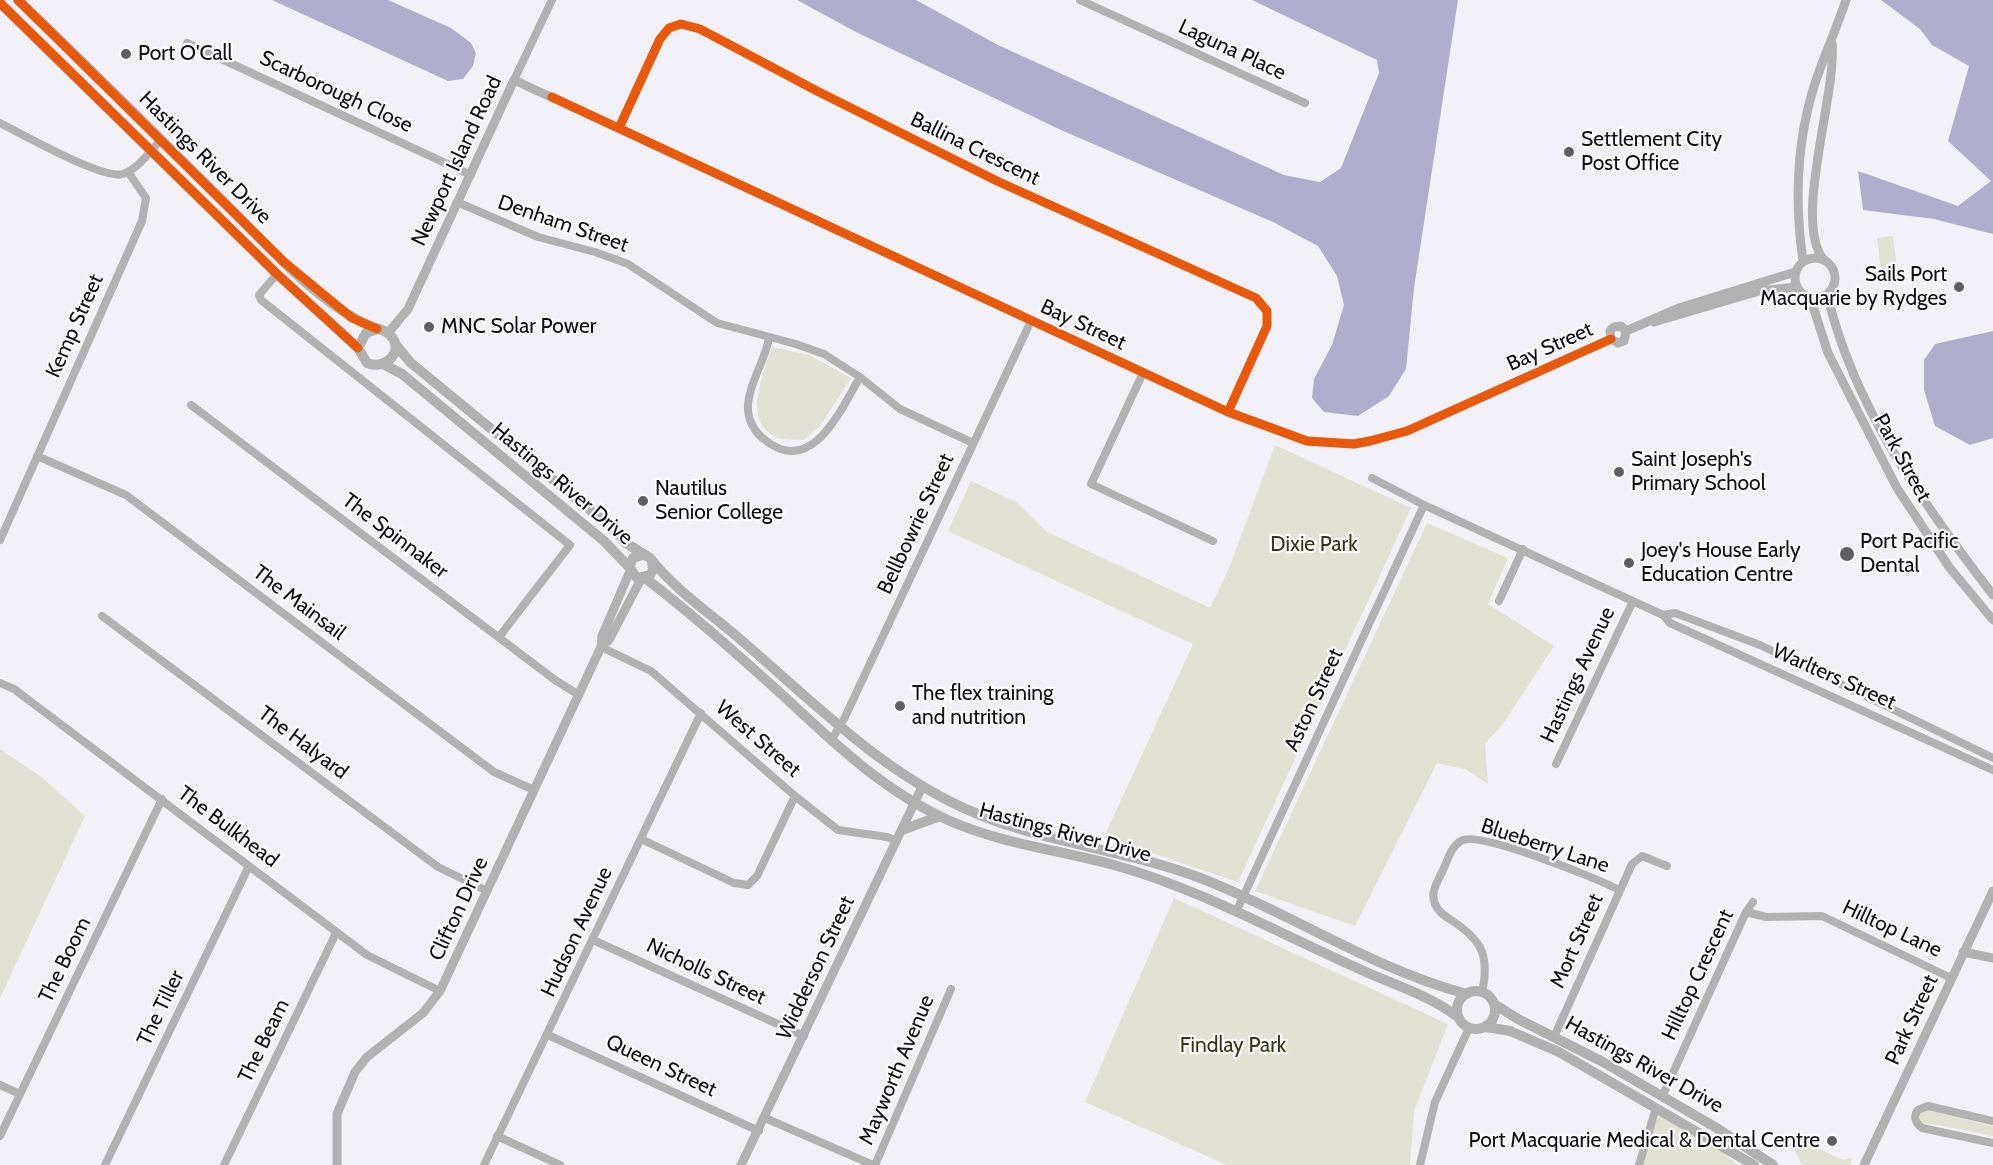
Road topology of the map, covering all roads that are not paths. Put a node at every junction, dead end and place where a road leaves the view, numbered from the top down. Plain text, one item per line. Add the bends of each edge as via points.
1 (18, 0) edge
2 (552, 0) edge
3 (1080, 0) edge
4 (1846, 0) edge
5 (0, 3) edge
6 (1832, 42) junction
7 (187, 43) dead end
8 (514, 80) junction
9 (1305, 103) dead end
10 (0, 123) edge
11 (619, 128) junction
12 (160, 140) junction
13 (151, 150) junction
14 (128, 171) junction
15 (471, 174) junction
16 (457, 202) junction
17 (1823, 259) junction
18 (1803, 261) junction
19 (1795, 273) junction
20 (277, 274) junction
21 (1796, 287) junction
22 (1827, 294) junction
23 (1810, 297) junction
24 (1031, 321) junction
25 (377, 329) junction
26 (1630, 329) junction
27 (388, 333) junction
28 (769, 338) junction
29 (395, 344) junction
30 (358, 348) junction
31 (385, 364) junction
32 (1143, 373) junction
33 (860, 377) junction
34 (191, 405) dead end
35 (1228, 412) junction
36 (973, 443) junction
37 (37, 456) junction
38 (1372, 478) dead end
39 (1424, 505) junction
40 (0, 540) edge
41 (1213, 541) dead end
42 (1523, 549) junction
43 (642, 555) junction
44 (652, 561) junction
45 (630, 569) junction
46 (643, 578) junction
47 (1993, 595) edge
48 (1499, 601) dead end
49 (1633, 601) junction
50 (1663, 615) junction
51 (102, 616) dead end
52 (1993, 620) edge
53 (499, 637) junction
54 (601, 647) junction
55 (0, 682) edge
56 (579, 695) junction
57 (701, 713) junction
58 (841, 726) junction
59 (831, 741) junction
60 (1993, 757) edge
61 (1556, 764) dead end
62 (1993, 770) edge
63 (922, 787) junction
64 (534, 790) junction
65 (795, 796) junction
66 (162, 799) junction
67 (915, 802) junction
68 (940, 816) junction
69 (902, 830) junction
70 (641, 839) junction
71 (897, 841) junction
72 (249, 866) junction
73 (1667, 866) dead end
74 (1619, 890) junction
75 (487, 891) junction
76 (1993, 891) edge
77 (1243, 897) junction
78 (1753, 902) dead end
79 (1237, 910) junction
80 (1746, 912) junction
81 (336, 933) junction
82 (593, 940) junction
83 (1963, 952) junction
84 (1993, 958) edge
85 (1951, 978) junction
86 (951, 989) dead end
87 (440, 991) junction
88 (1482, 993) junction
89 (1467, 994) junction
90 (1494, 1004) junction
91 (1458, 1017) junction
92 (1486, 1027) junction
93 (1469, 1028) junction
94 (548, 1035) junction
95 (804, 1036) junction
96 (1554, 1037) junction
97 (0, 1085) edge
98 (20, 1094) junction
99 (1662, 1097) junction
100 (1656, 1108) junction
101 (765, 1118) junction
102 (1993, 1120) edge
103 (759, 1131) junction
104 (0, 1136) edge
105 (497, 1136) junction
106 (1993, 1143) edge
107 (105, 1165) edge
108 (224, 1165) edge
109 (337, 1165) edge
110 (484, 1165) edge
111 (560, 1165) edge
112 (741, 1165) edge
113 (874, 1165) edge
114 (1420, 1165) edge
115 (1639, 1165) edge
116 (1754, 1165) edge
117 (1773, 1165) edge
118 (1864, 1165) edge

1 - 12 main road, Hastings River Drive
2 - 8 street, Newport Island Road
3 - 9 street, Laguna Place
4 - 6 street
5 - 13 main road, Hastings River Drive
6 - 17 street via 1834,62 1817,156 1813,232
6 - 18 street via 1823,61 1800,153 1796,214
7 - 15 street, Scarborough Close
8 - 11 street, Bay Street
8 - 15 street, Newport Island Road
10 - 14 street via 91,168 116,175
11 - 24 street, Bay Street
11 - 35 street, Ballina Crescent via 665,32 681,24 700,28 997,181 1256,298 1267,311 1267,326
12 - 13 street
12 - 25 main road, Hastings River Drive via 294,270 352,318
13 - 14 street
13 - 20 main road, Hastings River Drive
14 - 37 street, Kemp Street via 146,198 142,221
15 - 16 street, Newport Island Road
16 - 27 street, Newport Island Road via 403,319
16 - 28 street, Denham Street via 538,237 628,264 717,323
17 - 18 street
17 - 22 street via 1835,274
18 - 19 street
19 - 21 street
19 - 26 street, Bay Street via 1701,300
20 - 30 main road, Hastings River Drive
20 - 53 street, Hastings River Drive via 259,295 261,300 570,545
21 - 23 street
21 - 26 street, Bay Street via 1759,291
22 - 23 street
22 - 47 street, Park Street via 1848,359 1880,428 1929,512
23 - 52 street, Park Street via 1828,353 1897,488 1949,567
24 - 32 street, Bay Street
24 - 36 street, Bellbowrie Street
25 - 27 main road
25 - 30 main road via 362,337
26 - 35 street, Bay Street via 1624,341 1611,339 1407,431 1370,441 1307,441
27 - 29 main road
28 - 33 street, Denham Street via 824,354
28 - 33 street via 748,406 750,423 774,447 805,449 822,439
29 - 31 main road via 393,356
29 - 43 main road, Hastings River Drive via 411,363
30 - 31 main road via 367,363
31 - 45 main road, Hastings River Drive via 604,541
32 - 35 street, Bay Street
32 - 41 street via 1091,484
33 - 36 street, Denham Street via 900,409
34 - 53 street, The Spinnaker
36 - 58 street, Bellbowrie Street
37 - 40 street, Kemp Street
37 - 64 street, The Mainsail via 126,495 494,772
38 - 39 street, Warlters Street
39 - 42 street, Warlters Street
39 - 77 street, Aston Street
42 - 48 street
42 - 49 street, Warlters Street
43 - 44 main road
43 - 45 main road via 633,558
44 - 46 main road via 652,572
44 - 58 main road, Hastings River Drive
45 - 46 main road
45 - 54 street, Clifton Drive
46 - 54 street, Clifton Drive via 609,640
46 - 59 main road, Hastings River Drive
49 - 50 street, Warlters Street
49 - 61 street, Hastings Avenue
50 - 60 street, Warlters Street via 1675,613 1760,645
50 - 62 street, Warlters Street via 1671,623
51 - 75 street, The Halyard via 438,867
53 - 56 street, The Spinnaker
54 - 56 street, Clifton Drive
54 - 57 street, West Street via 651,671
55 - 66 street, The Bulkhead
56 - 64 street, Clifton Drive
57 - 65 street, West Street
57 - 70 street, Hudson Avenue
58 - 59 street, Bellbowrie Street
58 - 63 main road, Hastings River Drive
59 - 67 main road, Hastings River Drive via 867,771
63 - 67 street, Widderson Street
63 - 77 main road, Hastings River Drive via 1014,827 1135,856
64 - 75 street, Clifton Drive
65 - 70 street via 757,876 748,885 734,883
65 - 71 street, West Street via 838,830
66 - 72 street, The Bulkhead
66 - 98 street, The Boom
67 - 68 main road, Hastings River Drive
67 - 69 street, Widderson Street
68 - 69 main road
68 - 79 main road, Hastings River Drive via 1006,841 1152,876
69 - 71 street, Widderson Street
70 - 82 street, Hudson Avenue
71 - 95 street, Widderson Street
72 - 81 street, The Bulkhead
72 - 107 street, The Tiller
73 - 74 street, Mort Street via 1642,856 1632,864
74 - 88 street, Blueberry Lane via 1583,872 1490,844 1466,839 1458,843 1434,888 1434,903 1478,940 1486,970
74 - 96 street, Mort Street
75 - 87 street, Clifton Drive
76 - 83 street, Park Street
77 - 79 street, Aston Street
77 - 89 main road, Hastings River Drive via 1387,965
78 - 80 street, Hilltop Crescent
79 - 91 main road, Hastings River Drive via 1431,999
80 - 85 street, Hilltop Lane via 1766,917 1822,916
80 - 99 street, Hilltop Crescent
81 - 87 street, The Bulkhead via 367,955
81 - 108 street, The Beam
82 - 94 street, Hudson Avenue
82 - 95 street, Nicholls Street
83 - 84 street
83 - 85 street, Park Street
85 - 118 street, Park Street
86 - 113 street, Mayworth Avenue
87 - 109 street, Clifton Drive via 423,1012 368,1057 356,1072 337,1114
88 - 89 main road
88 - 90 main road
89 - 91 main road via 1457,1006
90 - 92 main road via 1494,1017
90 - 96 main road, Hastings River Drive
91 - 93 main road
92 - 93 main road
92 - 100 main road, Hastings River Drive via 1510,1031 1559,1052
93 - 114 street via 1435,1102
94 - 103 street, Queen Street
94 - 105 street, Hudson Avenue
95 - 101 street, Widderson Street
96 - 99 main road, Hastings River Drive
97 - 98 street
98 - 104 street, The Boom
99 - 117 main road, Hastings River Drive
100 - 115 street
100 - 116 main road, Hastings River Drive
101 - 103 street, Widderson Street
101 - 113 street, Mayworth Avenue
102 - 106 street via 1928,1106 1915,1116 1922,1128
103 - 112 street, Widderson Street
105 - 110 street, Hudson Avenue
105 - 111 street

